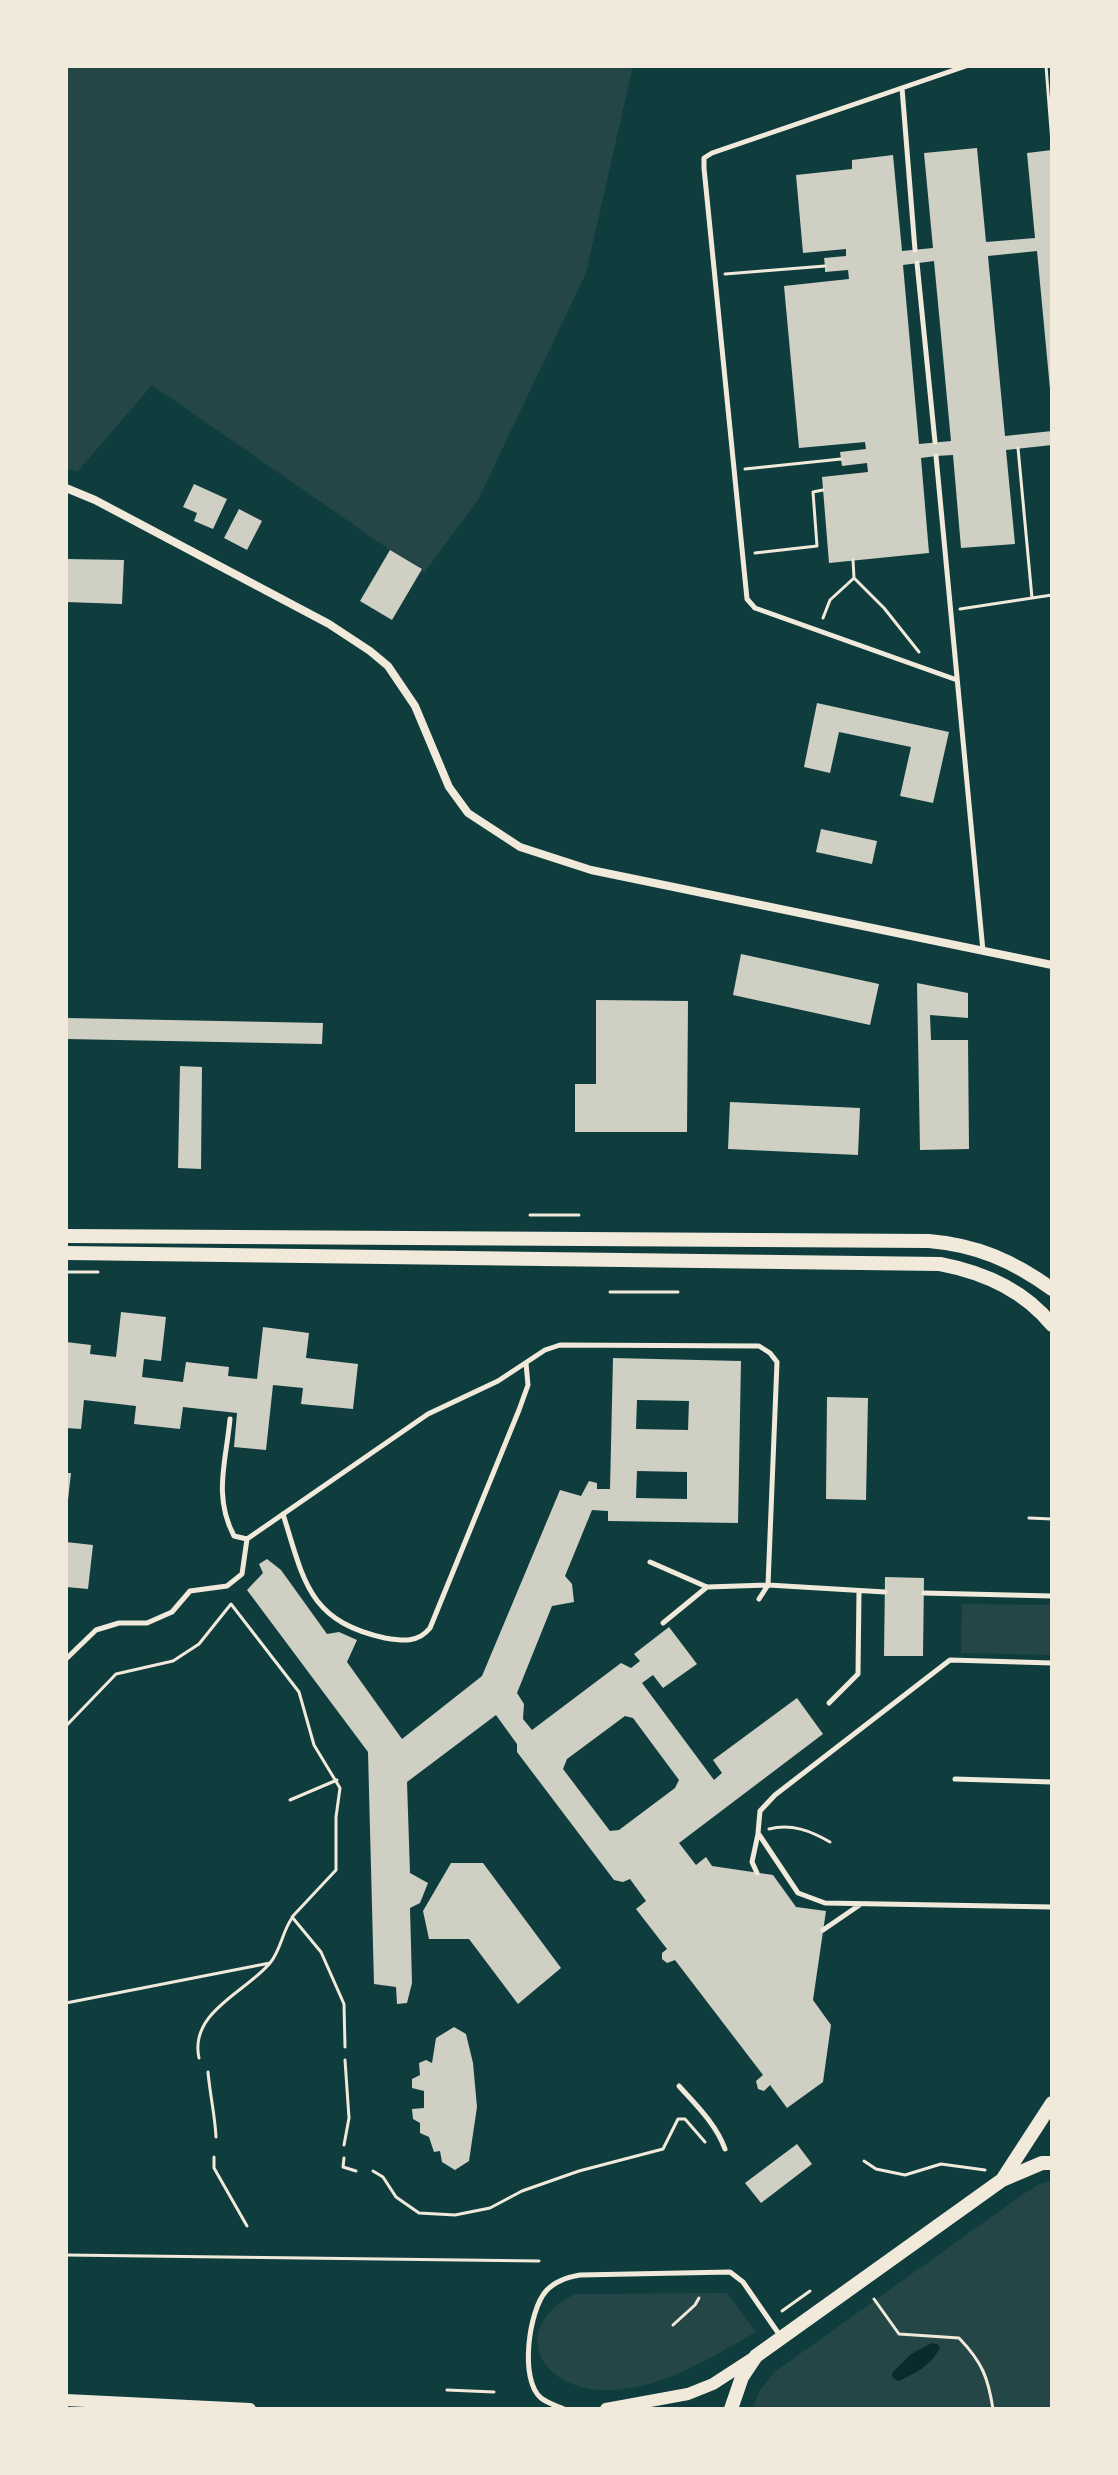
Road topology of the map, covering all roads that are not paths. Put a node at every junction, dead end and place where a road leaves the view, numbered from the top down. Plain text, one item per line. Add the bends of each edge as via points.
1 (966, 66) edge
2 (902, 88) junction
3 (915, 250) dead end
4 (917, 263) dead end
5 (935, 442) dead end
6 (936, 456) dead end
7 (66, 488) edge
8 (957, 680) junction
9 (983, 951) junction
10 (1052, 965) edge
11 (66, 1236) edge
12 (66, 1253) edge
13 (1052, 1289) edge
14 (1052, 1325) edge
15 (526, 1363) junction
16 (230, 1419) dead end
17 (283, 1514) junction
18 (247, 1539) junction
19 (650, 1562) dead end
20 (768, 1585) junction
21 (707, 1587) junction
22 (859, 1591) junction
23 (885, 1592) dead end
24 (924, 1593) dead end
25 (1052, 1596) edge
26 (759, 1599) dead end
27 (663, 1623) dead end
28 (66, 1659) edge
29 (1052, 1663) edge
30 (829, 1703) dead end
31 (955, 1779) dead end
32 (1052, 1782) edge
33 (758, 1833) junction
34 (757, 1873) dead end
35 (863, 1903) junction
36 (1052, 1907) edge
37 (823, 1930) dead end
38 (679, 2086) dead end
39 (1052, 2103) edge
40 (725, 2149) dead end
41 (1052, 2163) edge
42 (1002, 2180) junction
43 (781, 2338) junction
44 (756, 2356) junction
45 (66, 2400) edge
46 (250, 2409) edge
47 (564, 2409) edge
48 (606, 2409) edge
49 (731, 2409) edge

1 - 2 lane
2 - 3 lane
2 - 8 lane via 704,158 714,275 747,599 755,608
4 - 5 lane
6 - 8 lane
7 - 9 street via 329,624 370,651 388,666 415,706 449,787 468,813 520,847 591,870
8 - 9 lane
9 - 10 street
11 - 13 main road via 929,1241 983,1250
12 - 14 main road via 940,1264 988,1277 1027,1300
15 - 17 lane via 428,1414
15 - 17 lane via 524,1398 424,1635 398,1640 334,1619 314,1600
15 - 20 lane via 560,1345 759,1346 770,1353 777,1362
16 - 18 lane via 220,1491 234,1536
17 - 18 lane
18 - 28 lane via 242,1574 227,1586 190,1591 172,1612 147,1623 96,1630
19 - 21 lane
20 - 21 lane
20 - 22 lane
20 - 26 lane
21 - 27 lane
22 - 23 lane
22 - 30 lane via 858,1674
24 - 25 lane
29 - 33 lane via 950,1660 775,1795 760,1811
31 - 32 lane
33 - 34 lane via 752,1862
33 - 35 lane via 798,1893 825,1903
35 - 36 lane
35 - 37 lane
38 - 40 lane via 707,2117
39 - 42 main road
41 - 42 main road
42 - 43 main road
43 - 44 main road
43 - 47 lane via 743,2282 730,2272 565,2278 538,2302 529,2363 540,2398
44 - 48 street via 688,2394
44 - 49 main road
45 - 46 street

